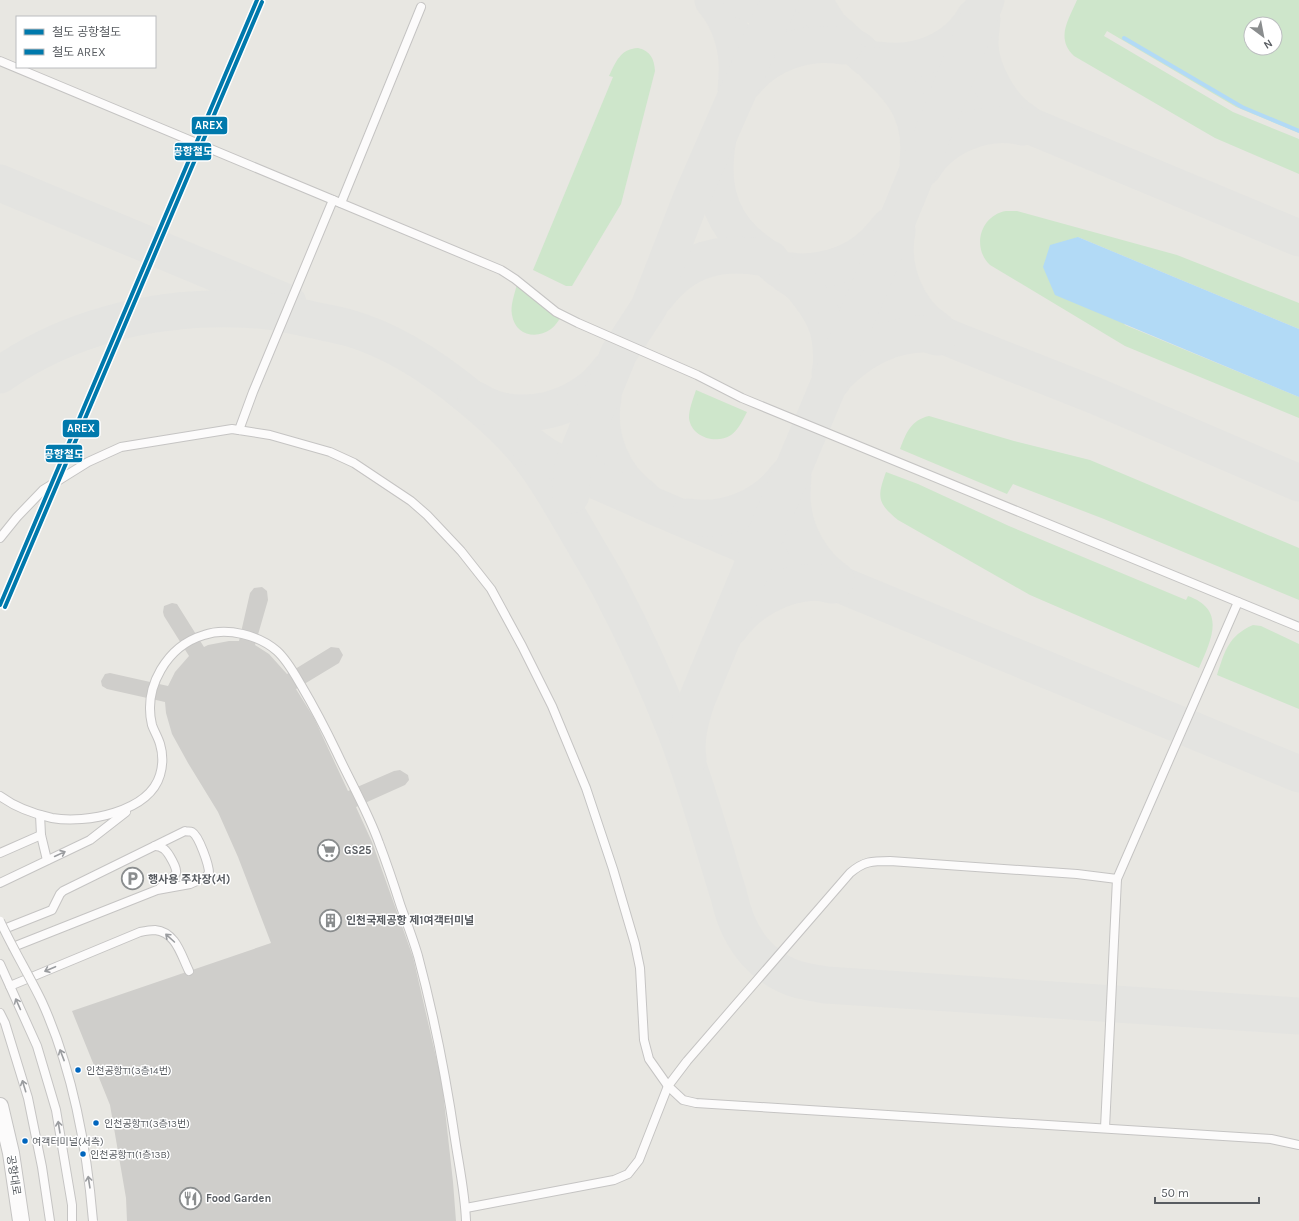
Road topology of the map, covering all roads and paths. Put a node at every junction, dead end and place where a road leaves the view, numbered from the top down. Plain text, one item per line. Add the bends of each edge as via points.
1 (422, 7) dead end
2 (0, 61) edge
3 (16, 68) edge
4 (17, 68) edge
5 (337, 202) junction
6 (239, 430) junction
7 (0, 538) edge
8 (1238, 602) junction
9 (1299, 627) edge
10 (0, 796) edge
11 (133, 806) junction
12 (40, 815) junction
13 (41, 835) junction
14 (155, 846) junction
15 (0, 853) edge
16 (47, 860) junction
17 (1117, 879) junction
18 (0, 883) edge
19 (158, 890) junction
20 (0, 921) edge
21 (4, 929) junction
22 (13, 947) junction
23 (0, 964) edge
24 (189, 971) dead end
25 (10, 986) junction
26 (0, 1013) edge
27 (668, 1086) junction
28 (0, 1106) edge
29 (1105, 1128) junction
30 (1299, 1145) edge
31 (466, 1208) junction
32 (21, 1221) edge
33 (50, 1221) edge
34 (72, 1221) edge
35 (92, 1221) edge
36 (466, 1221) edge

1 - 5 lane
2 - 3 lane
4 - 5 lane
5 - 6 lane via 253,392
5 - 8 lane via 501,270 556,312 742,398
6 - 7 lane via 121,447 88,462 43,490
6 - 27 lane via 308,445 354,463 411,501 427,515 461,551 491,589 552,706 586,788 635,944 640,968 644,1040 649,1059
8 - 9 lane
8 - 17 lane
10 - 12 lane via 11,804
11 - 12 lane via 113,814 84,818
16 -> 11 lane via 90,840
11 - 31 lane via 150,793 159,777 162,762 160,744 152,726 150,707 156,676 170,655 186,643 220,631 259,640 276,650 291,667 319,716 378,840 418,954 447,1082
12 - 13 lane
13 - 15 lane
13 - 16 lane
14 - 19 lane via 162,847 168,852 176,869 176,873
14 - 19 lane via 185,831 192,832 197,837 209,867 206,876 190,884
14 - 21 lane via 63,891 52,910
16 - 18 lane
17 - 27 lane via 890,861 864,863 850,873
17 - 29 lane
19 - 22 lane
20 - 21 lane, bridge
21 - 22 lane, bridge
35 -> 22 lane, bridge via 81,1132 65,1063 42,1003
23 - 25 lane
24 -> 25 lane via 176,943 168,934 155,930 140,932
34 -> 25 lane via 72,1205 56,1110 37,1046
33 -> 26 lane via 28,1098
27 - 29 lane via 683,1100 696,1104
27 - 31 lane via 639,1160 628,1174 614,1180
28 - 32 street, 공항대로 via 11,1153
29 - 30 lane via 1271,1139
31 - 36 lane

